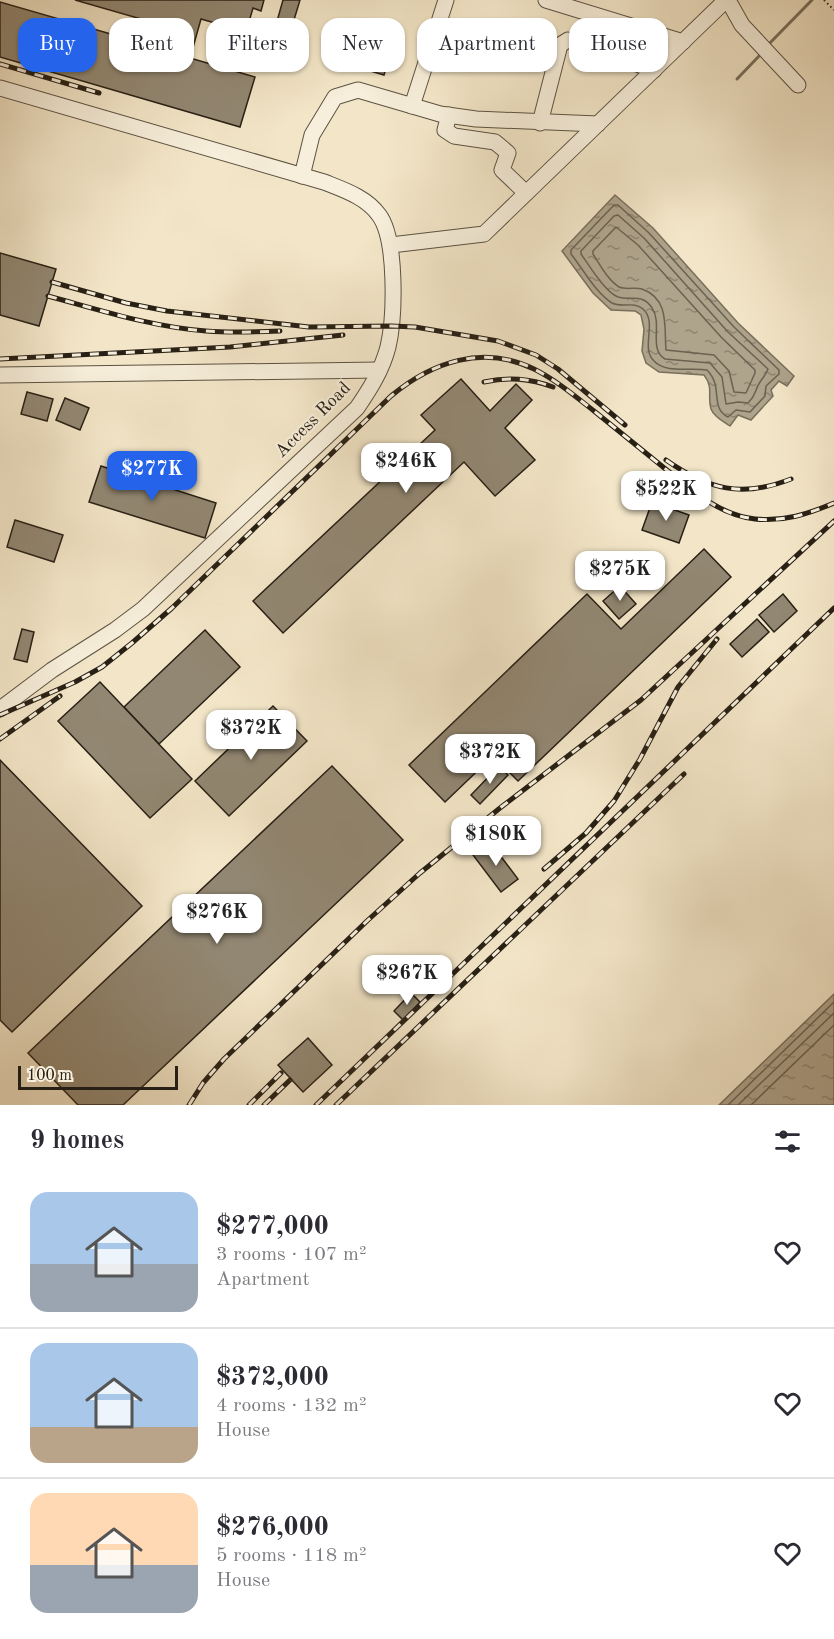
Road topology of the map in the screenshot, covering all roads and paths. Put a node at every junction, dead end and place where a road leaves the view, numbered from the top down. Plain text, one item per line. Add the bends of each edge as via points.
1 (446, 0) edge
2 (546, 0) edge
3 (727, 0) edge
4 (824, 0) edge
5 (834, 10) edge
6 (569, 40) edge
7 (683, 42) junction
8 (668, 56) edge
9 (651, 72) edge
10 (798, 85) dead end
11 (0, 88) edge
12 (412, 106) junction
13 (449, 115) junction
14 (540, 123) junction
15 (598, 124) junction
16 (302, 176) junction
17 (526, 193) junction
18 (391, 245) junction
19 (379, 370) junction
20 (0, 375) edge
21 (0, 709) edge

1 - 12 lane
2 - 7 lane
3 - 7 lane
3 - 10 lane via 742,25
4 - 5 path
6 - 14 lane via 560,45
7 - 8 lane
9 - 15 lane
11 - 16 lane, Access Road
12 - 13 lane
12 - 16 lane via 358,90 335,97 312,135
13 - 14 lane
13 - 17 lane via 445,130 454,136 495,142 508,153 502,170
14 - 15 lane
15 - 17 lane
16 - 18 lane, Access Road via 359,196 380,215
17 - 18 lane via 484,234
18 - 19 lane, Access Road via 391,326
19 - 20 lane
19 - 21 lane, Access Road via 357,408 143,609

